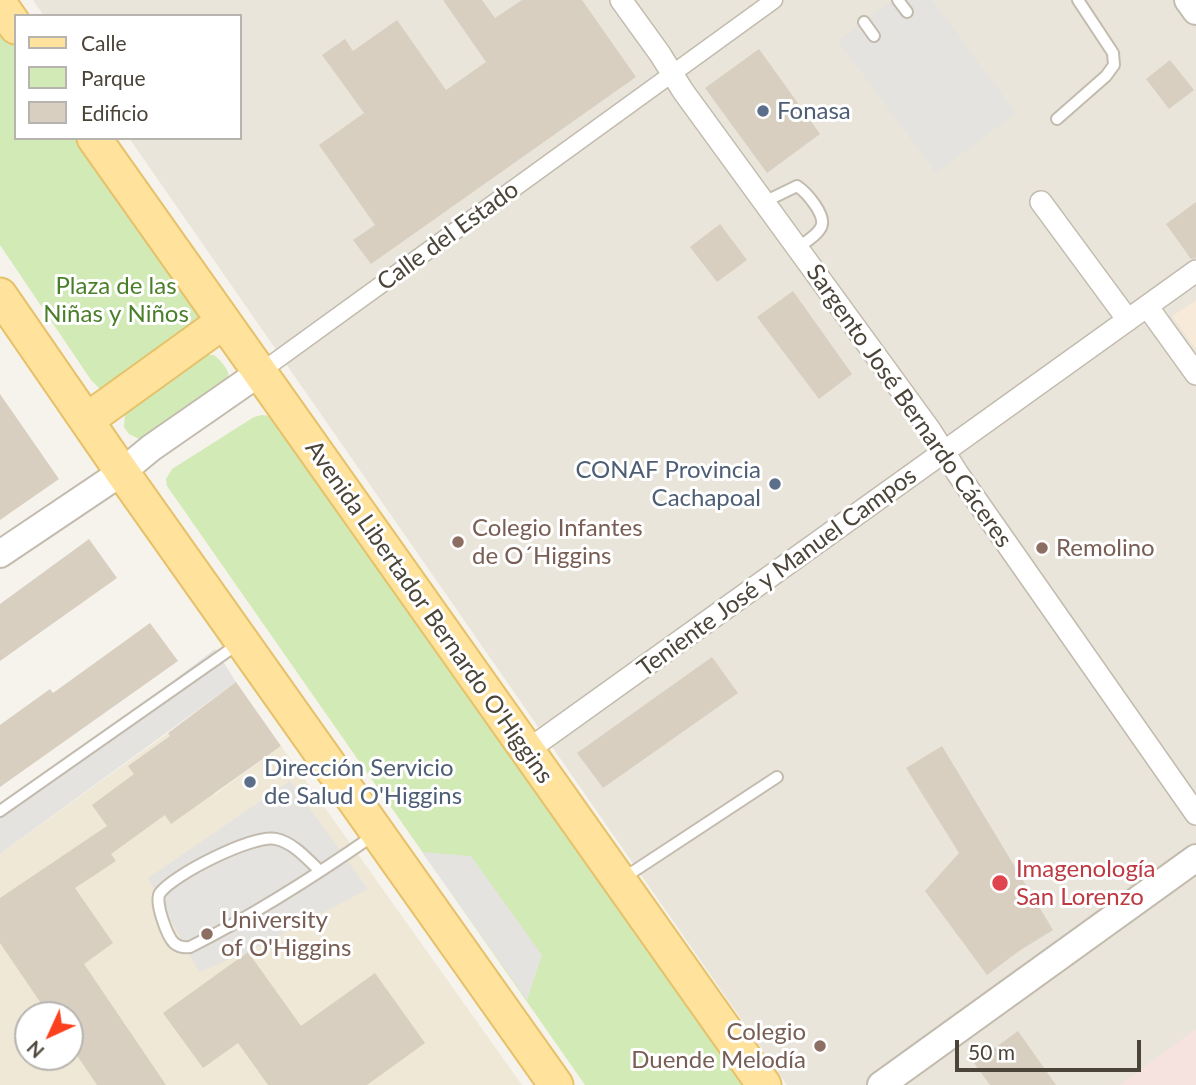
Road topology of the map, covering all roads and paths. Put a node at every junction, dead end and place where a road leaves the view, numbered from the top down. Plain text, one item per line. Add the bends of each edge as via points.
1 (621, 0) edge
2 (774, 0) edge
3 (898, 0) edge
4 (1078, 0) edge
5 (1188, 0) edge
6 (0, 4) edge
7 (1196, 11) edge
8 (907, 12) dead end
9 (864, 22) dead end
10 (14, 24) edge
11 (874, 36) dead end
12 (671, 73) junction
13 (1057, 119) dead end
14 (95, 140) edge
15 (764, 202) junction
16 (1041, 202) dead end
17 (797, 248) junction
18 (1196, 271) edge
19 (0, 295) edge
20 (1147, 306) junction
21 (1128, 320) junction
22 (223, 322) junction
23 (258, 373) junction
24 (1196, 374) edge
25 (87, 420) junction
26 (944, 452) junction
27 (122, 472) junction
28 (0, 554) edge
29 (242, 641) junction
30 (528, 750) junction
31 (777, 777) dead end
32 (0, 811) edge
33 (1196, 814) edge
34 (377, 832) junction
35 (1196, 858) edge
36 (320, 871) junction
37 (620, 881) junction
38 (556, 1085) edge
39 (764, 1085) edge
40 (881, 1085) edge

1 - 12 street, Sargento José Bernardo Cáceres
2 - 12 street, Calle del Estado
3 - 8 lane
4 - 13 lane via 1114,53 1114,65
5 - 7 street
6 - 10 main road
9 - 11 lane
12 - 15 street, Sargento José Bernardo Cáceres
12 - 23 street, Calle del Estado
14 - 22 main road, Avenida Libertador Bernardo O'Higgins
15 - 17 street, Sargento José Bernardo Cáceres
15 - 17 lane via 797,186 807,195 822,224
16 - 21 street
17 - 26 street, Sargento José Bernardo Cáceres
18 - 20 street, Teniente José y Manuel Campos
19 - 25 main road
20 - 21 street, Teniente José y Manuel Campos
20 - 24 street
21 - 26 street, Teniente José y Manuel Campos
22 - 23 main road, Avenida Libertador Bernardo O'Higgins
22 - 25 main road
23 - 27 street, Calle del Estado
23 - 30 main road, Avenida Libertador Bernardo O'Higgins
25 - 27 main road
26 - 30 street, Teniente José y Manuel Campos
26 - 33 street, Sargento José Bernardo Cáceres
27 - 28 street, Calle del Estado
27 - 29 main road
29 - 32 lane
29 - 34 main road
30 - 37 main road, Avenida Libertador Bernardo O'Higgins
31 - 37 lane
34 - 36 lane
34 - 38 main road
35 - 40 street
36 - 36 lane via 190,947 173,942 157,904 161,891 194,869 265,838 299,851
37 - 39 main road, Avenida Libertador Bernardo O'Higgins

